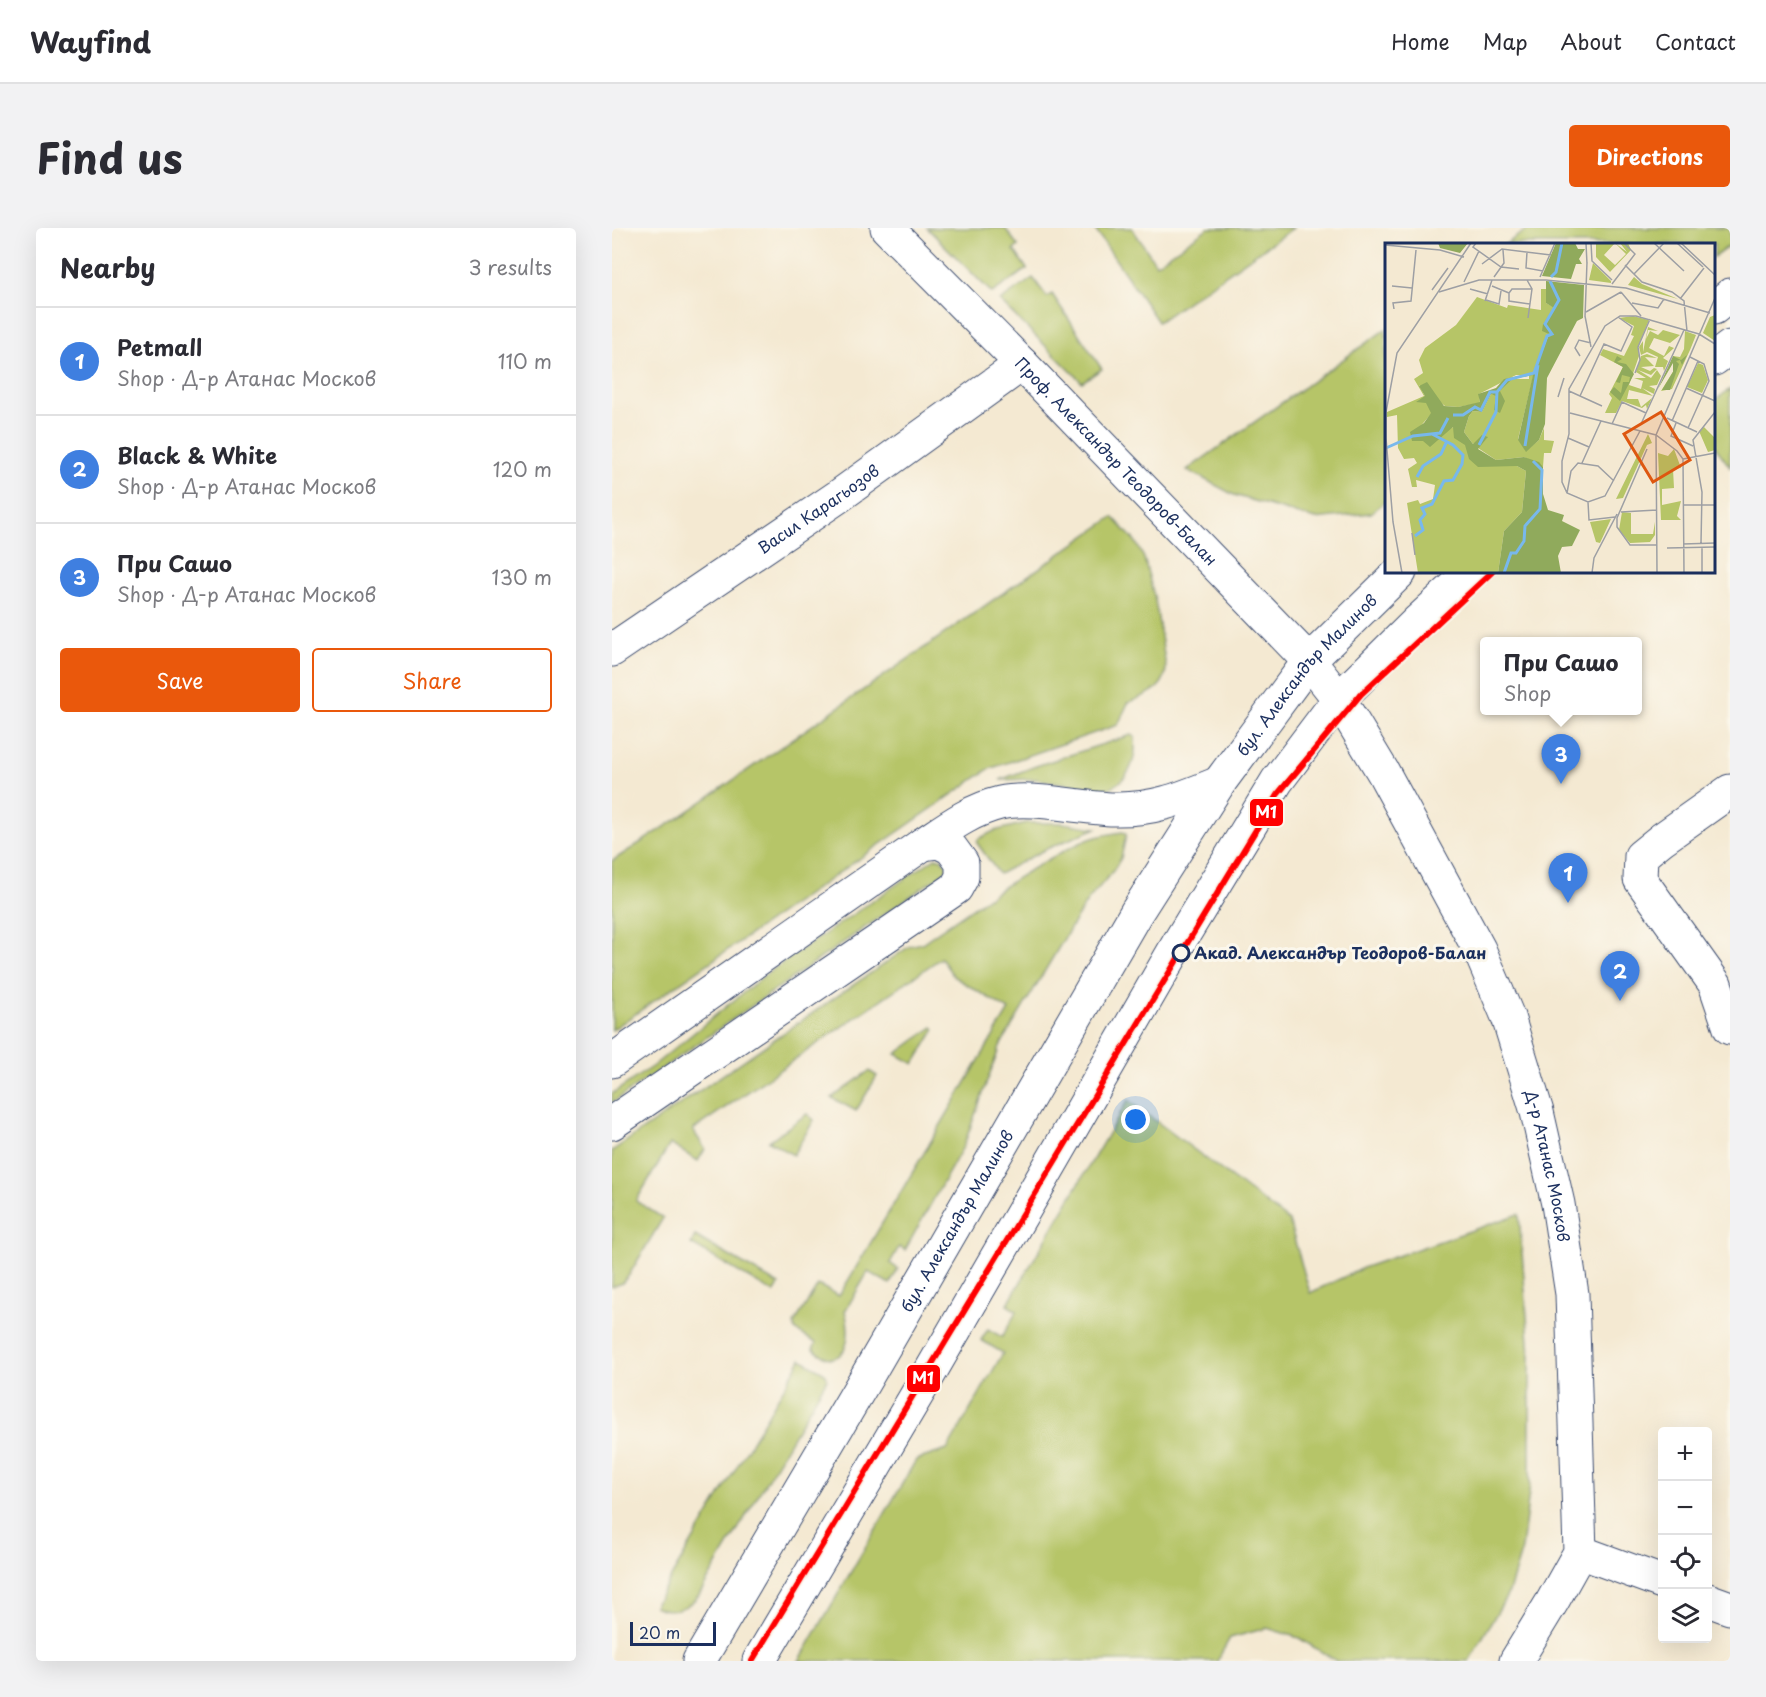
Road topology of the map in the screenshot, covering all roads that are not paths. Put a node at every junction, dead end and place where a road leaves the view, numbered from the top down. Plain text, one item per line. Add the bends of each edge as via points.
1 (887, 228) edge
2 (1730, 295) edge
3 (1715, 306) edge
4 (1730, 347) edge
5 (1715, 358) edge
6 (1022, 364) junction
7 (1399, 573) edge
8 (1471, 573) edge
9 (612, 650) edge
10 (1309, 661) junction
11 (1340, 699) junction
12 (1219, 783) junction
13 (1730, 791) edge
14 (923, 844) junction
15 (1730, 1028) edge
16 (612, 1061) edge
17 (612, 1124) edge
18 (1580, 1552) junction
19 (1658, 1581) edge
20 (1712, 1602) edge
21 (1730, 1608) edge
22 (699, 1661) edge
23 (759, 1661) edge
24 (1516, 1661) edge

1 - 6 street, Проф. Александър Теодоров-Балан
2 - 3 street
4 - 5 street
6 - 9 street, Васил Карагьозов via 839,496
6 - 10 street, Проф. Александър Теодоров-Балан
7 - 10 street, бул. Александър Малинов
8 - 11 street
10 - 11 street, Проф. Александър Теодоров-Балан
10 - 12 street, бул. Александър Малинов
11 - 18 street, Д-р Атанас Москов via 1479,950 1508,1017 1537,1112 1558,1204 1572,1294
11 - 23 street via 1277,781 1178,944
12 - 14 street via 1162,805 1140,809 1000,803 961,819
12 - 22 street, бул. Александър Малинов via 1136,913
13 - 15 street via 1641,856 1640,879 1715,984
14 - 16 street
14 - 17 street via 939,842 951,848 962,863 962,877 956,888
18 - 19 street
18 - 24 street
20 - 21 street

